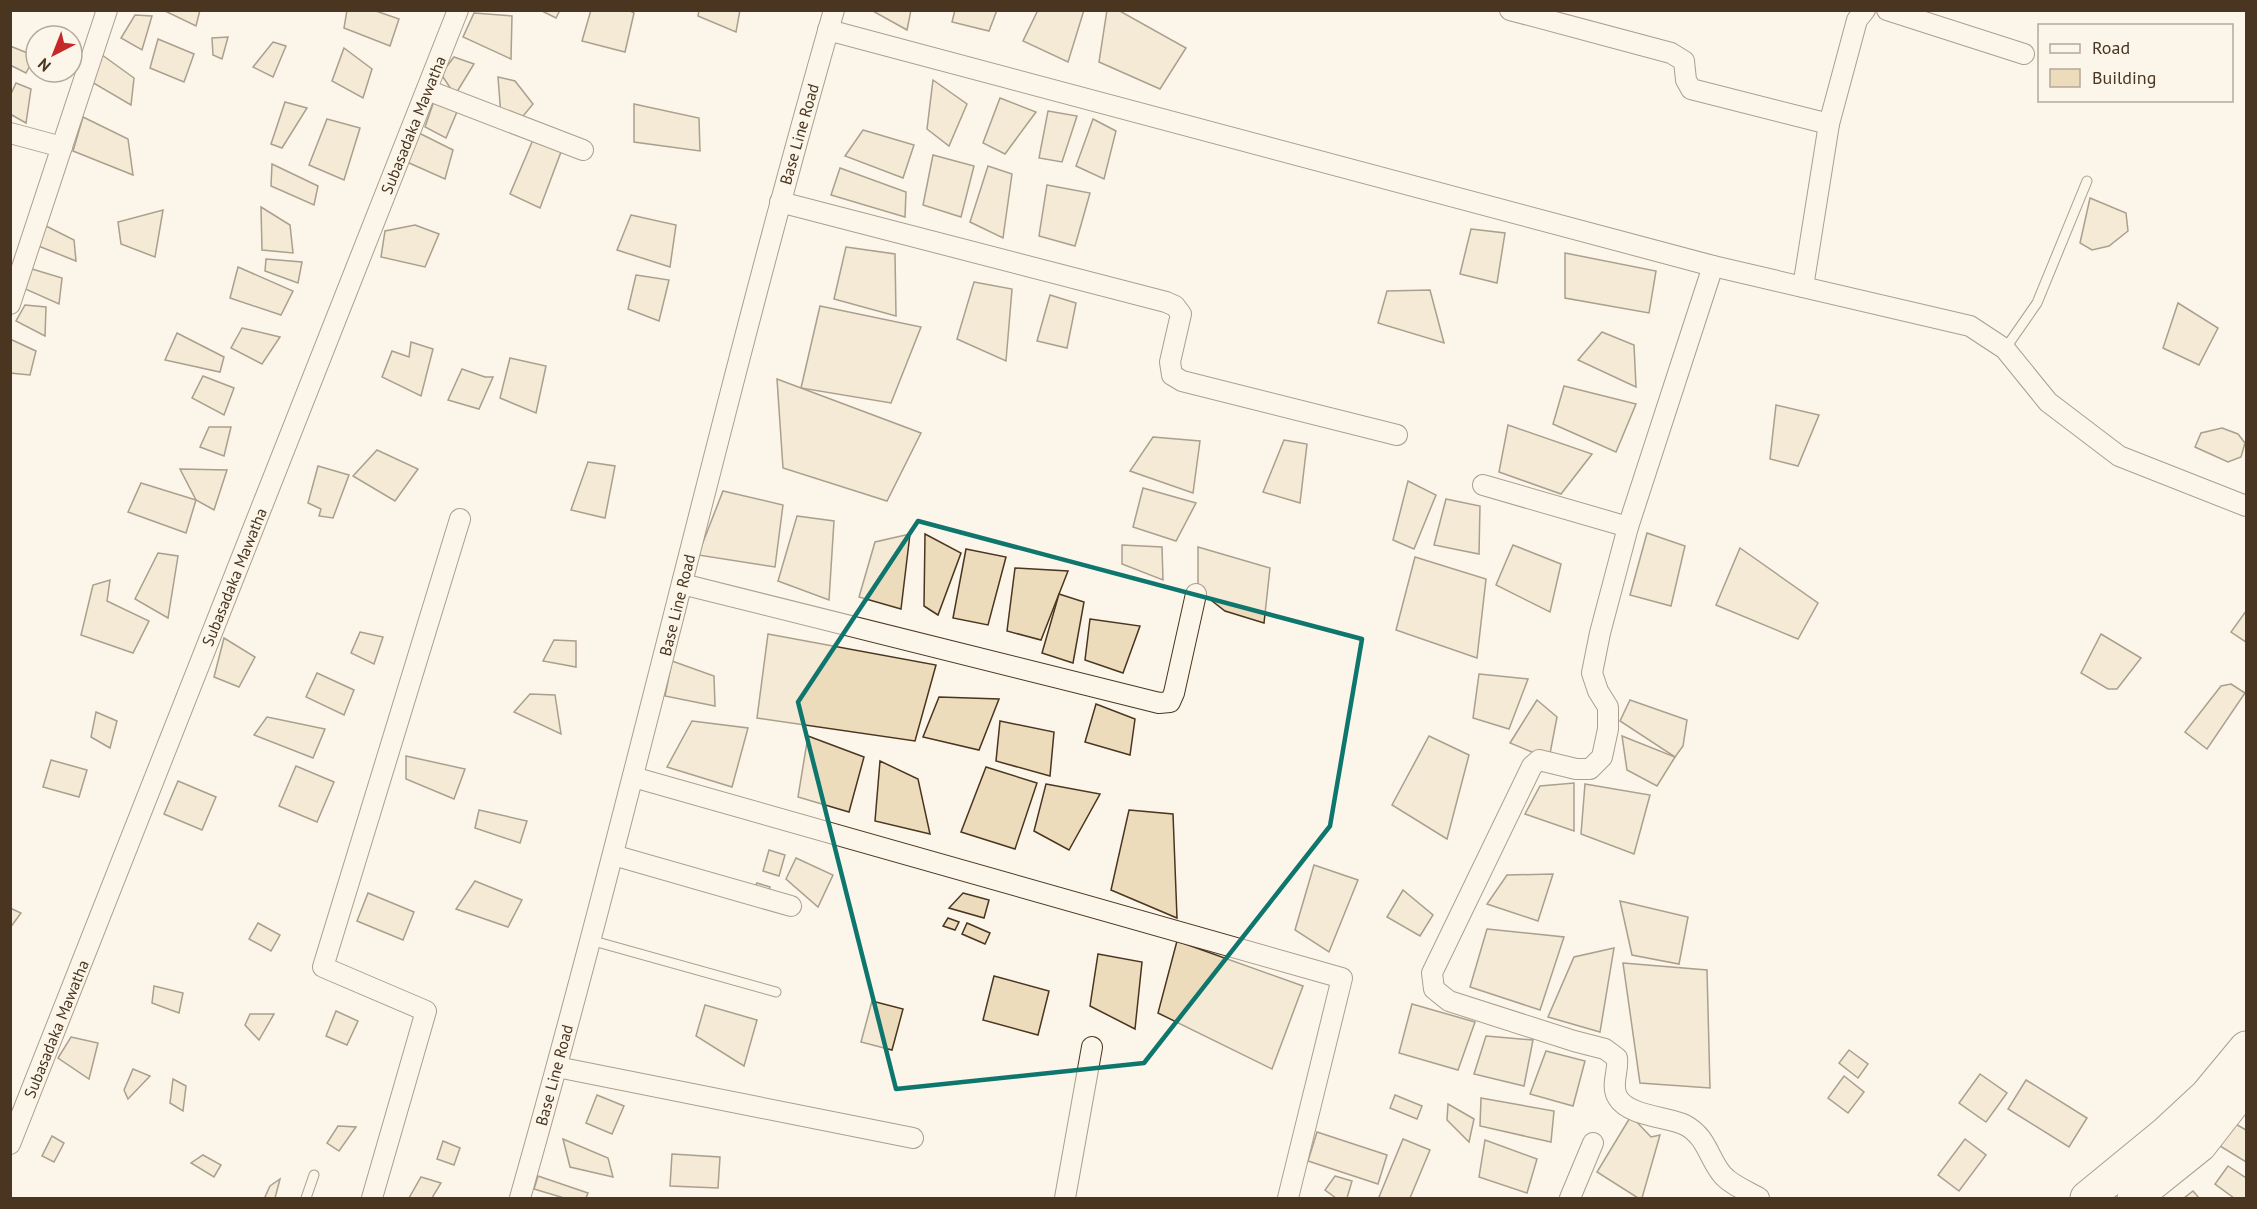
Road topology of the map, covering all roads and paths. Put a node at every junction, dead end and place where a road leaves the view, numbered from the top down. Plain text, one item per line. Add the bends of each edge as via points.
1 (107, 10) edge
2 (458, 10) edge
3 (834, 10) edge
4 (1510, 10) edge
5 (1865, 10) edge
6 (1887, 10) edge
7 (828, 30) junction
8 (2024, 54) dead end
9 (427, 90) junction
10 (1829, 124) junction
11 (10, 133) edge
12 (62, 147) junction
13 (583, 150) dead end
14 (2087, 181) dead end
15 (780, 202) junction
16 (1713, 266) junction
17 (1803, 287) junction
18 (10, 304) edge
19 (2005, 349) junction
20 (1397, 435) dead end
21 (1482, 485) dead end
22 (2247, 506) edge
23 (460, 519) dead end
24 (1628, 527) junction
25 (682, 584) junction
26 (1196, 594) dead end
27 (633, 777) junction
28 (613, 855) junction
29 (791, 906) dead end
30 (591, 940) junction
31 (776, 992) dead end
32 (1092, 1047) dead end
33 (2247, 1048) edge
34 (557, 1067) junction
35 (2247, 1086) edge
36 (913, 1138) dead end
37 (1593, 1143) dead end
38 (10, 1144) edge
39 (2200, 1145) junction
40 (314, 1175) dead end
41 (2173, 1181) dead end
42 (306, 1198) edge
43 (372, 1198) edge
44 (520, 1198) edge
45 (1065, 1198) edge
46 (1288, 1198) edge
47 (1570, 1198) edge
48 (1759, 1198) edge
49 (2087, 1198) edge
50 (2134, 1198) edge

1 - 12 street
2 - 9 street, Subasadaka Mawatha
3 - 7 street, Base Line Road
4 - 10 street via 1671,53 1684,61 1690,89
5 - 10 street via 1857,20
6 - 8 street
7 - 15 street, Base Line Road
7 - 16 street
9 - 13 street
9 - 38 street, Subasadaka Mawatha
10 - 17 street
11 - 12 street
12 - 18 street
14 - 19 lane via 2037,303
15 - 20 street via 1166,302 1181,314 1170,362 1172,375 1182,381
15 - 25 street, Base Line Road
16 - 17 street
16 - 24 street
17 - 19 street via 1970,326
19 - 22 street via 2049,402 2119,456
21 - 24 street
23 - 43 street via 324,967 426,1011
24 - 48 street via 1592,673 1608,707 1602,757 1590,769 1539,760 1532,766 1432,973 1434,989 1449,1001 1605,1049 1617,1058 1614,1085 1618,1099 1631,1108 1685,1125 1701,1137 1721,1174
25 - 26 street via 1159,703 1170,702 1174,693
25 - 27 street, Base Line Road
27 - 28 street, Base Line Road
27 - 46 street via 1342,978
28 - 29 street
28 - 30 street, Base Line Road
30 - 31 lane
30 - 34 street, Base Line Road
32 - 45 street
33 - 49 highway via 2165,1134
34 - 36 street
34 - 44 street, Base Line Road
35 - 39 highway
37 - 47 street
39 - 41 lane
39 - 50 highway
40 - 42 lane

